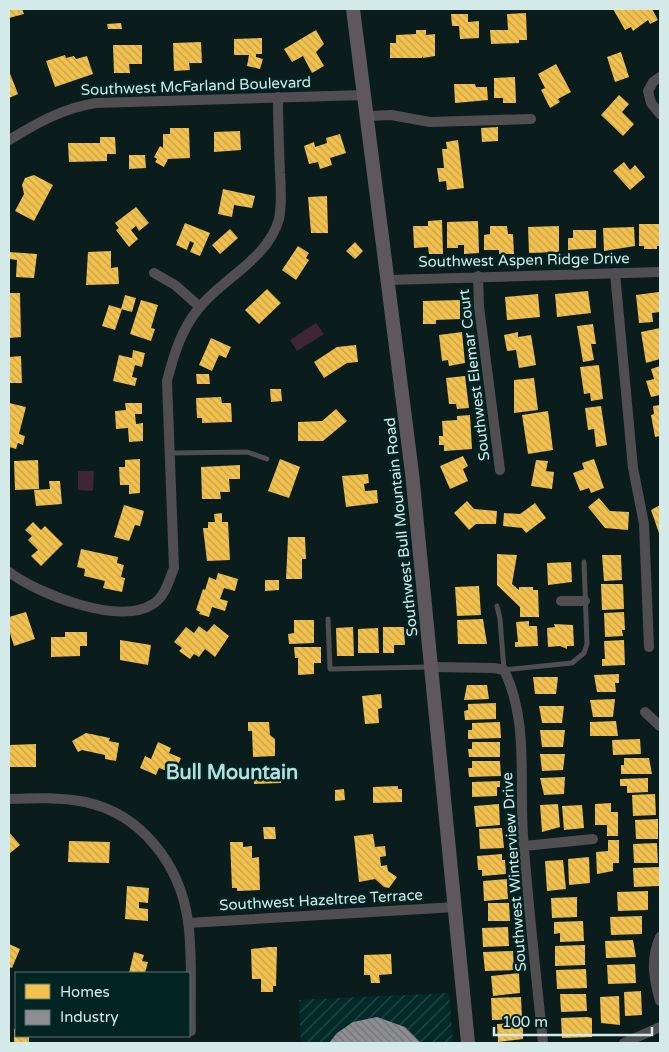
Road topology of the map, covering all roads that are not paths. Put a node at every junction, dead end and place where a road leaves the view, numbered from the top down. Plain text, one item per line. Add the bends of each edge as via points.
1 (353, 9) edge
2 (660, 77) edge
3 (364, 95) junction
4 (278, 97) junction
5 (660, 114) edge
6 (367, 116) junction
7 (531, 119) dead end
8 (9, 140) edge
9 (660, 272) edge
10 (154, 273) dead end
11 (615, 274) junction
12 (478, 276) junction
13 (389, 280) junction
14 (200, 307) junction
15 (169, 453) junction
16 (266, 459) dead end
17 (500, 470) dead end
18 (584, 562) dead end
19 (9, 572) edge
20 (585, 600) junction
21 (561, 601) dead end
22 (497, 606) dead end
23 (328, 619) dead end
24 (649, 647) dead end
25 (432, 667) junction
26 (504, 670) junction
27 (645, 712) dead end
28 (660, 726) edge
29 (9, 799) edge
30 (593, 839) dead end
31 (524, 846) junction
32 (456, 907) junction
33 (188, 923) junction
34 (660, 937) edge
35 (189, 972) edge
36 (190, 995) edge
37 (660, 1001) edge
38 (660, 1027) edge
39 (191, 1031) dead end
40 (468, 1043) edge
41 (543, 1043) edge
42 (624, 1043) edge

1 - 3 main road, Southwest Bull Mountain Road
2 - 5 street via 648,91 651,103
3 - 4 street, Southwest McFarland Boulevard
3 - 6 main road, Southwest Bull Mountain Road
4 - 8 street, Southwest McFarland Boulevard via 90,104 64,110
4 - 14 street via 281,200 274,232 263,249
6 - 7 street via 391,115 430,122
6 - 13 main road, Southwest Bull Mountain Road
9 - 11 street, Southwest Aspen Ridge Drive
10 - 14 street via 175,285
11 - 12 street, Southwest Aspen Ridge Drive
11 - 24 street via 633,468 644,524
12 - 13 street, Southwest Aspen Ridge Drive
12 - 17 street, Southwest Elemar Court
13 - 25 main road, Southwest Bull Mountain Road
14 - 15 street via 185,327 168,381
15 - 16 lane via 247,452
15 - 19 street via 174,568 167,588 154,604 131,611 111,611 54,597
18 - 20 lane
20 - 21 street
20 - 26 lane via 587,644 580,659
22 - 26 lane
23 - 25 lane via 330,669
25 - 26 street
25 - 32 main road, Southwest Bull Mountain Road
26 - 31 street, Southwest Winterview Drive via 521,732
27 - 28 street
29 - 33 street via 76,801 104,807 121,816 144,833 171,867 184,900
30 - 31 street
31 - 41 street, Southwest Winterview Drive
32 - 33 street, Southwest Hazeltree Terrace
32 - 40 main road, Southwest Bull Mountain Road
33 - 35 street
34 - 37 street via 653,972
36 - 39 street
38 - 42 street

